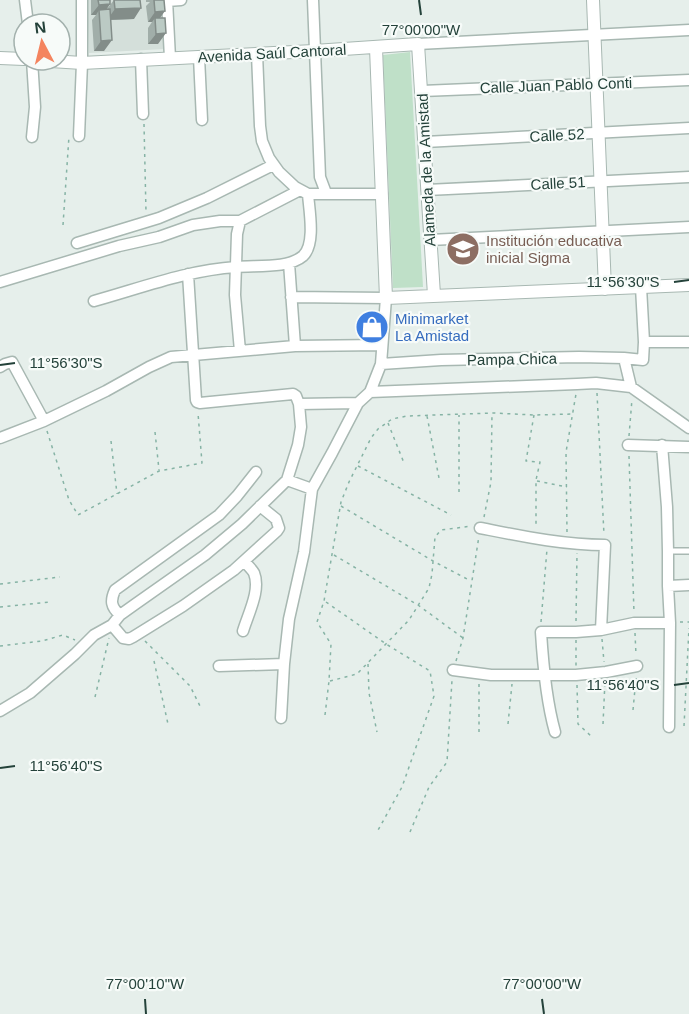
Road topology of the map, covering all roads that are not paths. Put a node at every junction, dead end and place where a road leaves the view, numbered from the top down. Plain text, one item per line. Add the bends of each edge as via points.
1 (82, 0) edge
2 (167, 0) edge
3 (181, 0) edge
4 (313, 0) edge
5 (593, 0) edge
6 (689, 30) edge
7 (595, 35) junction
8 (418, 44) junction
9 (376, 48) junction
10 (314, 51) junction
11 (257, 54) junction
12 (199, 57) junction
13 (170, 58) junction
14 (141, 59) junction
15 (72, 62) edge
16 (82, 63) junction
17 (34, 72) edge
18 (689, 80) edge
19 (597, 84) junction
20 (422, 91) junction
21 (143, 114) road end
22 (202, 120) dead end
23 (689, 128) edge
24 (599, 132) junction
25 (74, 136) road end
26 (32, 137) dead end
27 (425, 142) junction
28 (273, 165) junction
29 (689, 177) edge
30 (601, 181) junction
31 (427, 190) junction
32 (304, 192) junction
33 (326, 193) junction
34 (382, 194) junction
35 (240, 221) junction
36 (689, 227) edge
37 (603, 231) junction
38 (430, 240) junction
39 (76, 243) dead end
40 (290, 263) junction
41 (236, 267) junction
42 (188, 274) junction
43 (0, 282) edge
44 (689, 285) edge
45 (641, 287) junction
46 (605, 289) junction
47 (434, 295) junction
48 (291, 297) junction
49 (386, 298) junction
50 (94, 301) dead end
51 (644, 342) junction
52 (689, 342) edge
53 (382, 345) junction
54 (295, 346) junction
55 (240, 351) junction
56 (193, 354) junction
57 (624, 358) junction
58 (381, 364) junction
59 (0, 367) edge
60 (632, 388) junction
61 (370, 392) junction
62 (358, 403) junction
63 (299, 404) junction
64 (44, 421) junction
65 (689, 428) edge
66 (0, 438) edge
67 (628, 445) road end
68 (662, 445) junction
69 (689, 447) edge
70 (256, 472) dead end
71 (287, 480) junction
72 (312, 489) junction
73 (260, 506) junction
74 (481, 527) road end
75 (668, 551) junction
76 (689, 551) edge
77 (244, 561) junction
78 (689, 585) edge
79 (668, 586) junction
80 (120, 615) junction
81 (670, 623) junction
82 (112, 625) junction
83 (243, 630) dead end
84 (601, 630) junction
85 (284, 664) junction
86 (219, 666) dead end
87 (637, 666) dead end
88 (453, 670) road end
89 (544, 675) junction
90 (0, 711) edge
91 (281, 718) dead end
92 (669, 727) dead end
93 (555, 732) dead end

1 - 16 street
2 - 3 street
2 - 13 street
4 - 10 street
5 - 7 street
6 - 7 street, Avenida Saúl Cantoral
7 - 8 street, Avenida Saúl Cantoral
7 - 19 street
8 - 9 street, Avenida Saúl Cantoral
8 - 20 street, Alameda de la Amistad
9 - 10 street, Avenida Saúl Cantoral
9 - 34 street
10 - 11 street, Avenida Saúl Cantoral
10 - 33 street via 320,177
11 - 12 street, Avenida Saúl Cantoral
11 - 28 street via 260,126
12 - 13 street, Avenida Saúl Cantoral
12 - 22 street
13 - 14 street, Avenida Saúl Cantoral
14 - 16 street, Avenida Saúl Cantoral
14 - 21 street
15 - 16 street, Avenida Saúl Cantoral
16 - 25 street
17 - 26 street
18 - 19 street, Calle Juan Pablo Conti
19 - 20 street, Calle Juan Pablo Conti
19 - 24 street
20 - 27 street, Alameda de la Amistad
23 - 24 street, Calle 52
24 - 27 street, Calle 52
24 - 30 street
27 - 31 street, Alameda de la Amistad
28 - 32 street
28 - 39 street via 207,198
29 - 30 street, Calle 51
30 - 31 street, Calle 51
30 - 37 street
31 - 38 street, Alameda de la Amistad
32 - 33 street
32 - 35 street
32 - 40 street via 309,245 303,256
33 - 34 street
34 - 49 street
35 - 41 street
35 - 43 street via 194,225
36 - 37 street
37 - 38 street
37 - 46 street
38 - 47 street, Alameda de la Amistad
40 - 41 street
40 - 48 street
41 - 42 street
41 - 55 street
42 - 50 street
42 - 56 street
44 - 45 street
45 - 46 street
45 - 51 street
46 - 47 street
47 - 49 street
48 - 49 street
48 - 54 street
49 - 53 street
51 - 52 street
51 - 57 street, Pampa Chica via 643,360
53 - 54 street
53 - 58 street
54 - 55 street
55 - 56 street
56 - 63 street via 197,402 293,394
56 - 64 street via 171,357
57 - 58 street, Pampa Chica
57 - 60 street
58 - 61 street
59 - 64 street via 12,362
60 - 61 street via 596,383
60 - 65 street
61 - 62 street
62 - 63 street
62 - 72 street
63 - 71 street via 298,446
64 - 66 street
67 - 68 street
68 - 69 street
68 - 75 street
70 - 80 street via 219,514 115,590 111,599 113,609
71 - 72 street
71 - 73 street
72 - 85 street
73 - 77 street via 276,519 279,528
73 - 80 street via 205,555
74 - 84 street via 542,539 604,545
75 - 76 lane
75 - 79 street
77 - 82 street via 183,606 129,639 123,638
77 - 83 street via 254,573 256,586
78 - 79 street
79 - 81 street
80 - 82 street
81 - 84 street via 634,623
81 - 92 street
82 - 90 street via 94,635 30,693
84 - 89 street via 541,632
85 - 86 street
85 - 91 street
87 - 89 street via 576,675
88 - 89 street
89 - 93 street

